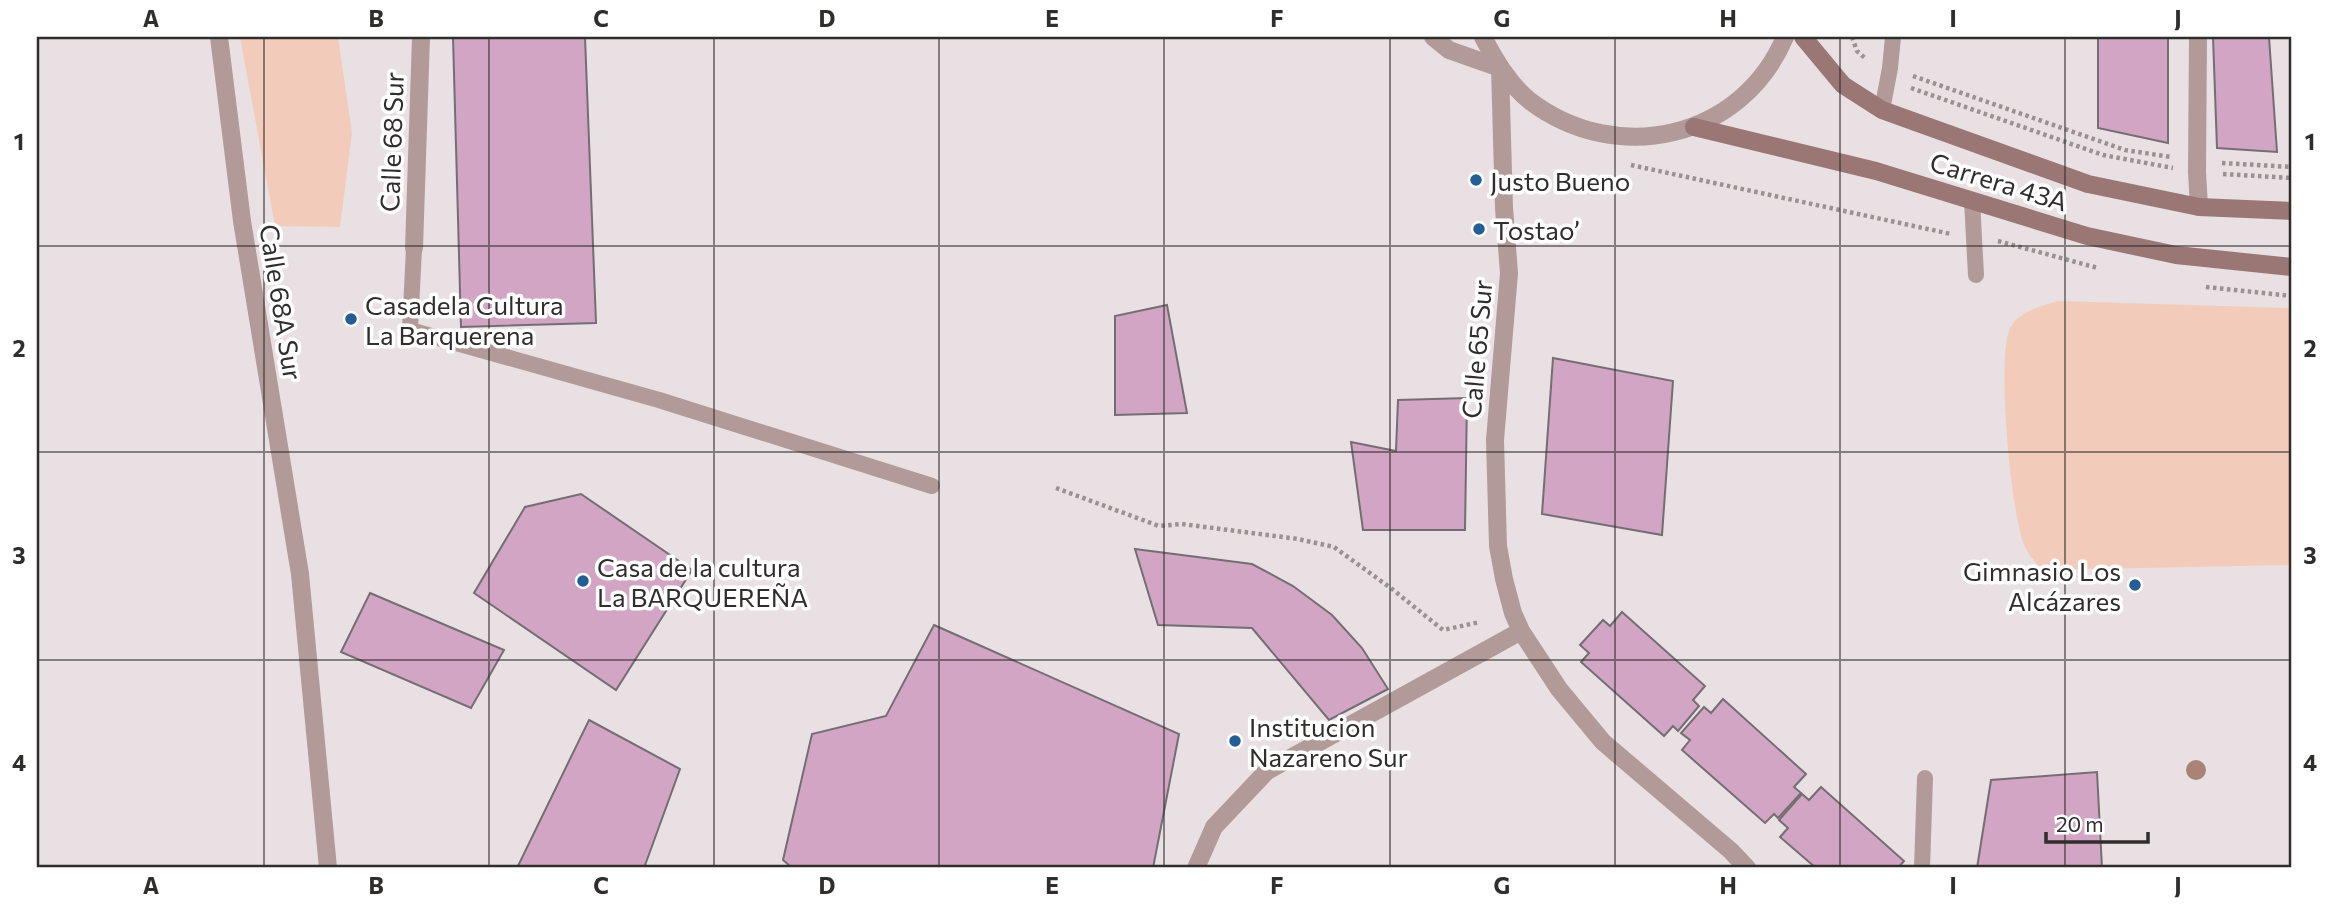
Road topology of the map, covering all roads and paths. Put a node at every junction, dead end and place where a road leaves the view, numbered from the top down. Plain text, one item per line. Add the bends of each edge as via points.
1 (219, 37) edge
2 (421, 37) edge
3 (1433, 37) edge
4 (1483, 37) edge
5 (1785, 37) edge
6 (1803, 37) edge
7 (1893, 37) edge
8 (2198, 37) edge
9 (1500, 68) junction
10 (1889, 74) junction
11 (1882, 110) junction
12 (1694, 127) junction
13 (1620, 163) dead end
14 (2197, 167) junction
15 (2292, 167) edge
16 (2292, 178) edge
17 (1972, 200) junction
18 (2199, 207) junction
19 (2292, 211) edge
20 (1974, 239) junction
21 (414, 248) joint
22 (2292, 267) edge
23 (2105, 269) dead end
24 (1976, 275) dead end
25 (2200, 286) dead end
26 (2292, 296) edge
27 (932, 486) dead end
28 (1056, 488) dead end
29 (1513, 613) junction
30 (1521, 631) junction
31 (1925, 778) dead end
32 (328, 868) edge
33 (1196, 868) edge
34 (1747, 868) edge
35 (1922, 868) edge

1 - 32 street, Calle 68A Sur via 242,221 300,574
2 - 21 street, Calle 68 Sur
3 - 9 street via 1449,50
4 - 9 street
5 - 12 street via 1755,86 1727,110
6 - 11 main road, Carrera 43A via 1843,85
7 - 10 lane
8 - 14 street
9 - 12 street via 1529,100 1566,123 1609,136 1652,137
9 - 29 street, Calle 65 Sur via 1509,273 1495,440 1499,546
10 - 11 lane
10 - 14 path via 2125,150
10 - 14 path via 2103,155
11 - 18 main road, Carrera 43A via 2088,184
12 - 17 main road, Carrera 43A via 1876,171
13 - 20 path
14 - 15 path
14 - 16 path
14 - 18 street
17 - 20 lane
17 - 22 main road, Carrera 43A via 2087,236 2163,252
18 - 19 main road, Carrera 43A
20 - 23 path
20 - 24 lane
21 - 27 lane via 411,330 659,400
25 - 26 path
28 - 29 path via 1159,526 1182,524 1334,547 1443,630
29 - 30 street, Calle 65 Sur
30 - 33 street via 1267,771 1214,827
30 - 34 street, Calle 65 Sur via 1559,689 1603,742
31 - 35 lane

